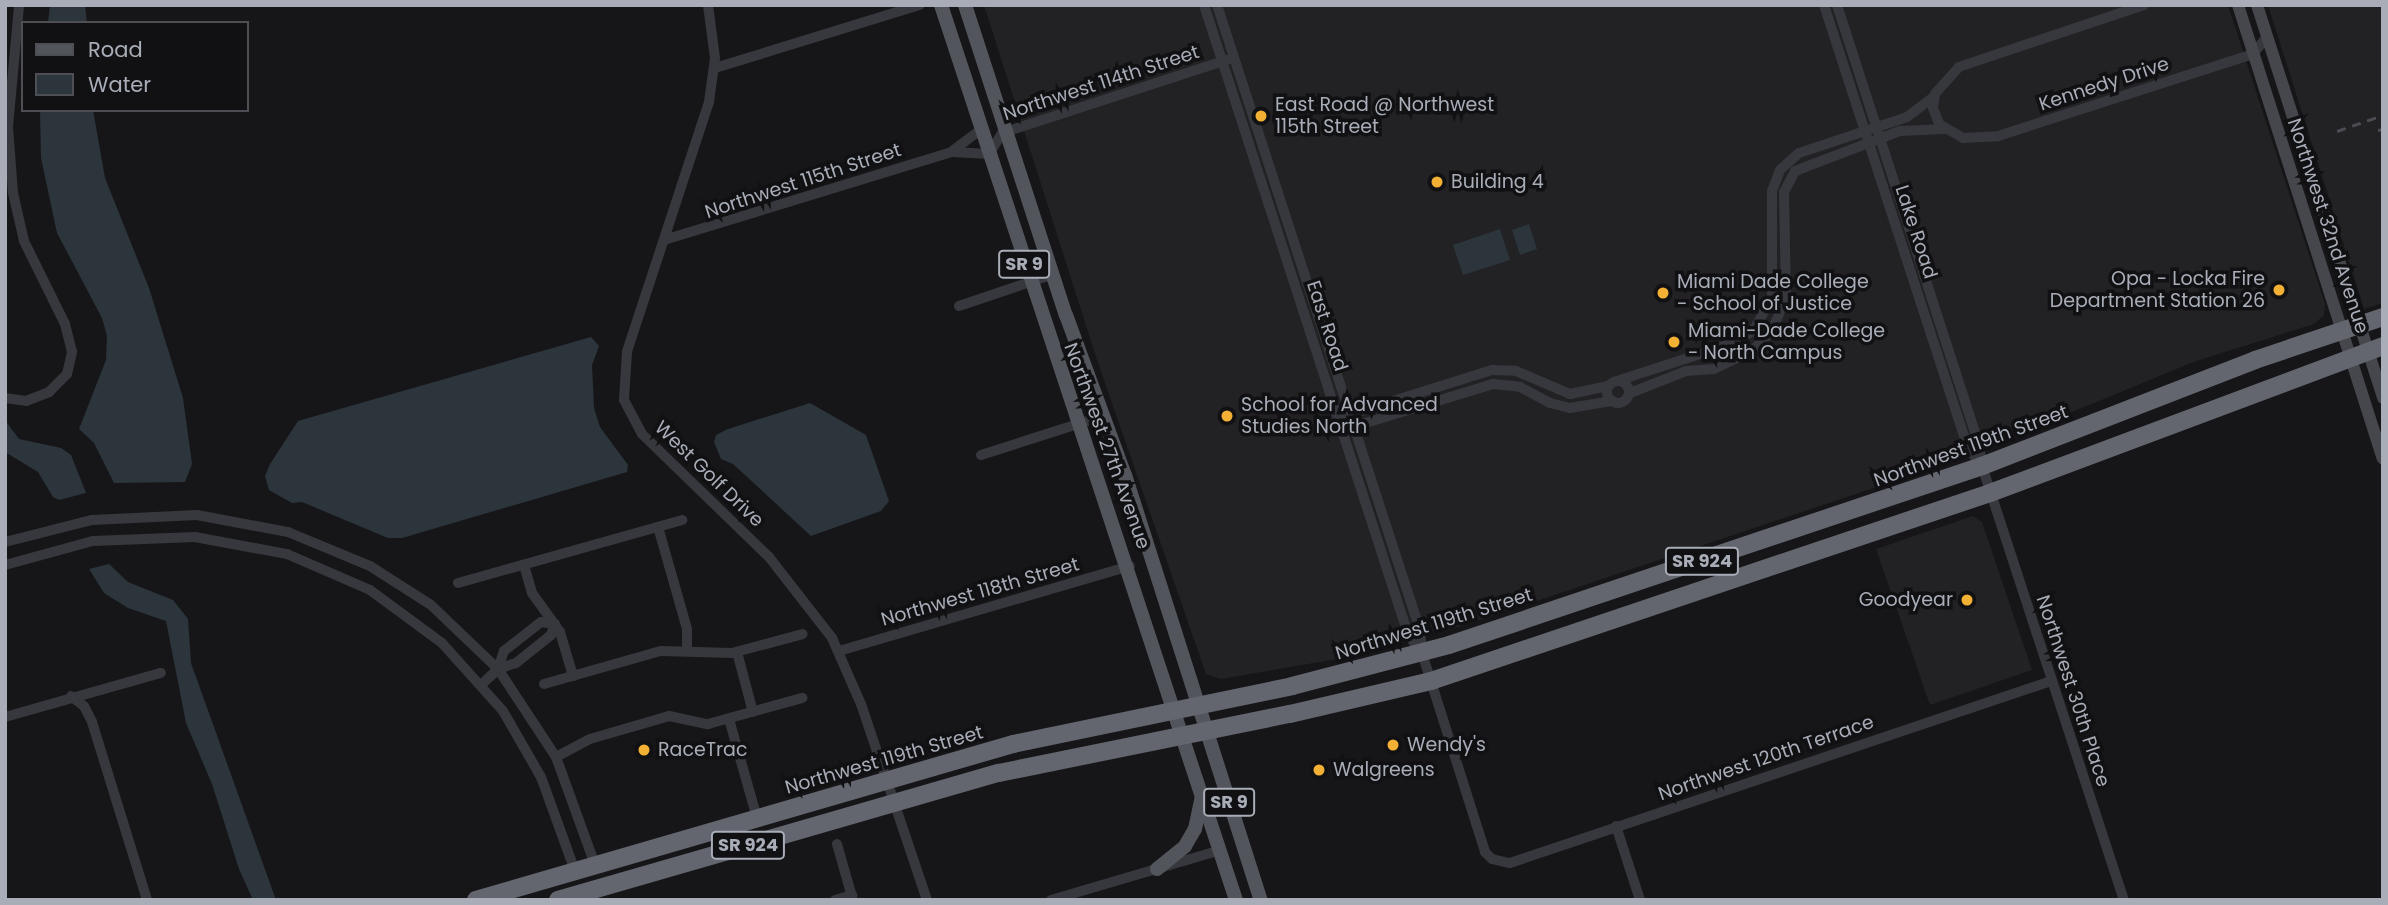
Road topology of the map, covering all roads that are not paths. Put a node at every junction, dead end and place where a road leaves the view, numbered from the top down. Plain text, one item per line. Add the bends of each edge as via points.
1 (19, 5) edge
2 (708, 5) edge
3 (920, 5) edge
4 (941, 5) edge
5 (965, 5) edge
6 (1204, 5) edge
7 (1217, 5) edge
8 (1824, 5) edge
9 (1838, 5) edge
10 (2144, 5) edge
11 (2238, 5) edge
12 (2257, 5) edge
13 (2267, 37) junction
14 (2253, 54) junction
15 (1234, 57) junction
16 (1222, 61) junction
17 (715, 68) junction
18 (1934, 97) junction
19 (1877, 127) junction
20 (981, 129) junction
21 (1945, 129) junction
22 (1007, 131) junction
23 (1864, 131) junction
24 (1881, 139) junction
25 (1869, 143) junction
26 (951, 152) junction
27 (989, 153) junction
28 (664, 240) junction
29 (1054, 274) junction
30 (1030, 282) junction
31 (959, 306) dead end
32 (2383, 317) edge
33 (2360, 324) junction
34 (2342, 331) junction
35 (1724, 347) junction
36 (2375, 349) edge
37 (2350, 358) junction
38 (1729, 362) junction
39 (1620, 380) junction
40 (1608, 386) junction
41 (1630, 393) junction
42 (5, 398) edge
43 (2383, 398) edge
44 (1612, 401) junction
45 (1350, 414) junction
46 (1102, 416) junction
47 (1338, 418) junction
48 (1080, 423) junction
49 (1353, 427) junction
50 (1342, 430) junction
51 (981, 456) dead end
52 (2383, 458) edge
53 (1982, 466) junction
54 (1990, 493) junction
55 (682, 520) dead end
56 (659, 527) junction
57 (5, 542) edge
58 (5, 565) edge
59 (524, 565) junction
60 (1130, 566) junction
61 (458, 583) dead end
62 (555, 624) junction
63 (532, 629) junction
64 (803, 634) dead end
65 (543, 642) junction
66 (687, 651) junction
67 (839, 651) junction
68 (737, 652) junction
69 (1422, 653) junction
70 (498, 669) junction
71 (160, 673) dead end
72 (573, 676) junction
73 (1431, 681) junction
74 (2051, 681) junction
75 (482, 684) junction
76 (544, 684) dead end
77 (71, 696) junction
78 (802, 698) dead end
79 (1199, 705) junction
80 (1175, 709) junction
81 (753, 712) junction
82 (5, 717) edge
83 (729, 719) junction
84 (1207, 730) junction
85 (1183, 734) junction
86 (556, 757) junction
87 (886, 781) junction
88 (1202, 793) junction
89 (894, 802) junction
90 (757, 818) junction
91 (1616, 826) junction
92 (837, 844) dead end
93 (1221, 850) junction
94 (1492, 859) joint
95 (595, 865) junction
96 (1157, 869) junction
97 (575, 871) junction
98 (603, 893) edge
99 (584, 896) edge
100 (852, 897) edge
101 (147, 900) edge
102 (475, 900) edge
103 (558, 900) edge
104 (835, 900) edge
105 (927, 900) edge
106 (1051, 900) edge
107 (1236, 900) edge
108 (1261, 900) edge
109 (1640, 900) edge
110 (2124, 900) edge

1 - 42 street via 9,100 10,179 27,249 72,346 64,377 37,398
2 - 17 street, West Golf Drive
3 - 17 street
4 - 20 main road, Northwest 27th Avenue / SR 9
5 - 22 main road, Northwest 27th Avenue / SR 9
6 - 16 street, East Road
7 - 15 street, East Road
8 - 23 street, Lake Road
9 - 19 street, Lake Road
10 - 18 street via 1969,62 1946,78
11 - 14 main road, Northwest 32nd Avenue
12 - 13 main road, Northwest 32nd Avenue
13 - 14 street
13 - 33 main road, Northwest 32nd Avenue
14 - 21 street, Kennedy Drive via 1998,136 1972,139
14 - 34 main road, Northwest 32nd Avenue
15 - 16 street, Northwest 114th Street
15 - 45 street, East Road
16 - 22 street, Northwest 114th Street
16 - 47 street, East Road
17 - 28 street, West Golf Drive via 702,130
18 - 19 street via 1912,115
18 - 21 street via 1935,115
19 - 23 street
19 - 24 street, Lake Road
20 - 26 street, Northwest 115th Street
20 - 27 main road, Northwest 27th Avenue / SR 9
21 - 24 street, Kennedy Drive via 1910,129
22 - 27 street, Northwest 114th Street via 995,138
22 - 29 main road, Northwest 27th Avenue / SR 9
23 - 25 street, Lake Road
23 - 35 street via 1799,153 1780,170 1772,191 1770,305 1749,335
24 - 25 street, Kennedy Drive
24 - 53 street, Lake Road via 1979,444
25 - 38 street, Kennedy Drive via 1805,164 1790,176 1784,199 1784,306 1766,338
25 - 53 street, Lake Road via 1968,448
26 - 27 street, Northwest 115th Street
26 - 28 street, Northwest 115th Street
27 - 30 main road, Northwest 27th Avenue / SR 9
28 - 67 street, West Golf Drive via 624,361 622,389 629,415 652,445 784,572
29 - 30 street
29 - 46 main road, Northwest 27th Avenue / SR 9
30 - 31 street
30 - 48 main road, Northwest 27th Avenue / SR 9
32 - 33 highway, Northwest 119th Street / SR 924
33 - 34 highway, Northwest 119th Street / SR 924
33 - 36 main road, Northwest 32nd Avenue
34 - 37 main road, Northwest 32nd Avenue
34 - 53 highway, Northwest 119th Street / SR 924
35 - 38 street
35 - 39 street
36 - 37 highway, SR 924
36 - 43 main road, Northwest 32nd Avenue
37 - 52 main road, Northwest 32nd Avenue
37 - 54 highway, SR 924
38 - 41 street, Kennedy Drive via 1710,371 1666,377
39 - 40 street
39 - 41 street
40 - 44 street
40 - 45 street via 1570,394 1516,371 1492,370
41 - 44 street, Kennedy Drive via 1625,402
44 - 49 street, Kennedy Drive via 1562,407 1520,387 1493,384
45 - 47 street
45 - 49 street, East Road
46 - 48 street
46 - 79 main road, Northwest 27th Avenue / SR 9
47 - 50 street, East Road
48 - 51 street
48 - 60 main road, Northwest 27th Avenue / SR 9
49 - 50 street, Kennedy Drive
49 - 69 street, East Road via 1420,630
50 - 69 street, East Road via 1408,634
53 - 54 street, Lake Road
53 - 69 highway, Northwest 119th Street / SR 924
54 - 73 highway, SR 924
54 - 74 street, Northwest 30th Place
55 - 56 street
56 - 59 street
56 - 66 street via 687,629
57 - 70 street via 75,523 147,514 210,516 279,530 337,550 402,584 459,628
58 - 75 street via 75,545 128,537 195,537 251,545 321,567 386,600 429,631
59 - 61 street
59 - 62 street via 532,593
60 - 67 street, Northwest 118th Street
60 - 80 main road, Northwest 27th Avenue / SR 9
62 - 63 street via 541,622
62 - 65 street
62 - 72 street
63 - 65 street
63 - 70 street via 504,651
64 - 68 street
65 - 70 street via 516,663
66 - 68 street
66 - 72 street via 656,652
67 - 87 street, West Golf Drive
68 - 81 street
69 - 73 street, East Road
69 - 79 highway, Northwest 119th Street / SR 924
70 - 75 street
70 - 86 street
71 - 77 street
72 - 76 street
73 - 84 highway, SR 924
73 - 94 street, East Road via 1485,852
74 - 91 street, Northwest 120th Terrace
74 - 110 street, Northwest 30th Place
75 - 97 street via 536,765
77 - 82 street
77 - 101 street via 84,706 92,722
78 - 81 street
79 - 80 highway, Northwest 119th Street / SR 924
79 - 84 main road, Northwest 27th Avenue / SR 9
80 - 85 main road, Northwest 27th Avenue / SR 9
80 - 87 highway, Northwest 119th Street / SR 924 via 1013,744
81 - 83 street
83 - 86 street via 708,724 669,716 590,738
83 - 90 street
84 - 85 highway, SR 924
84 - 108 main road, Northwest 27th Avenue / SR 9
85 - 88 main road, Northwest 27th Avenue / SR 9
85 - 89 highway, SR 924 via 1055,759
86 - 95 street
87 - 89 street, West Golf Drive
87 - 90 highway, Northwest 119th Street / SR 924
88 - 93 main road, Northwest 27th Avenue / SR 9
88 - 96 main road via 1195,829 1185,846
89 - 98 highway, SR 924
89 - 105 street, West Golf Drive
90 - 95 highway, Northwest 119th Street / SR 924
91 - 94 street, Northwest 120th Terrace via 1510,863
91 - 109 street
92 - 100 street
93 - 96 street
93 - 107 main road, Northwest 27th Avenue / SR 9
95 - 97 highway, Northwest 119th Street / SR 924
95 - 98 highway
96 - 106 street
97 - 99 highway
97 - 102 highway, Northwest 119th Street / SR 924
98 - 99 highway, SR 924
99 - 103 highway, SR 924
100 - 104 street

